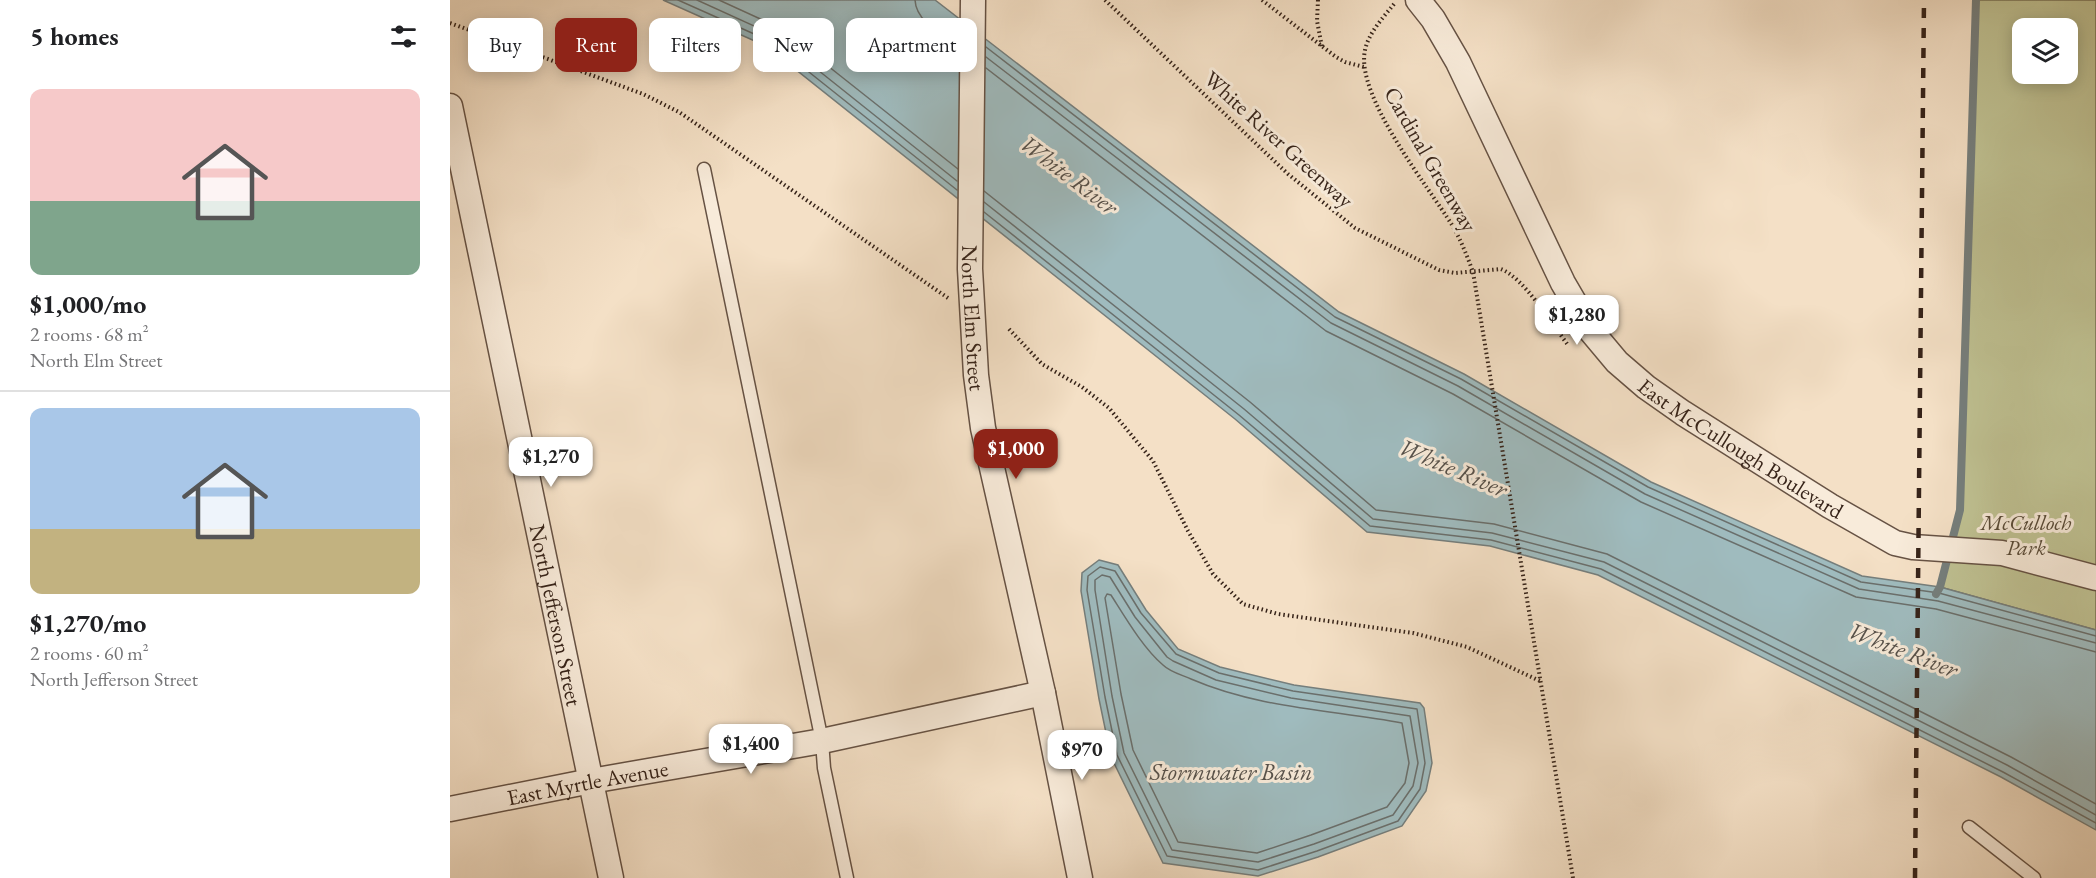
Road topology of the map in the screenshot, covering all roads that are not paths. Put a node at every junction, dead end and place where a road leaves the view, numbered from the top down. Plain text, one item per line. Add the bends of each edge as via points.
1 (973, 0) edge
2 (1418, 0) edge
3 (450, 106) edge
4 (704, 169) dead end
5 (457, 176) edge
6 (2096, 578) edge
7 (1043, 693) junction
8 (822, 741) junction
9 (591, 781) junction
10 (450, 809) edge
11 (1969, 827) dead end
12 (611, 878) edge
13 (847, 878) edge
14 (1080, 878) edge
15 (2034, 878) edge

1 - 7 street, North Elm Street via 970,270 976,375 983,428
2 - 6 street, East McCullough Boulevard via 1458,62 1563,283 1591,331 1617,362 1646,387 1830,506 1895,543 1913,548 2002,553
3 - 5 street, North Jefferson Street
4 - 8 lane
5 - 9 street, North Jefferson Street
7 - 8 street, East Myrtle Avenue
7 - 14 street, North Elm Street
8 - 9 street, East Myrtle Avenue
8 - 13 lane
9 - 10 street, East Myrtle Avenue
9 - 12 street, North Jefferson Street
11 - 15 lane

